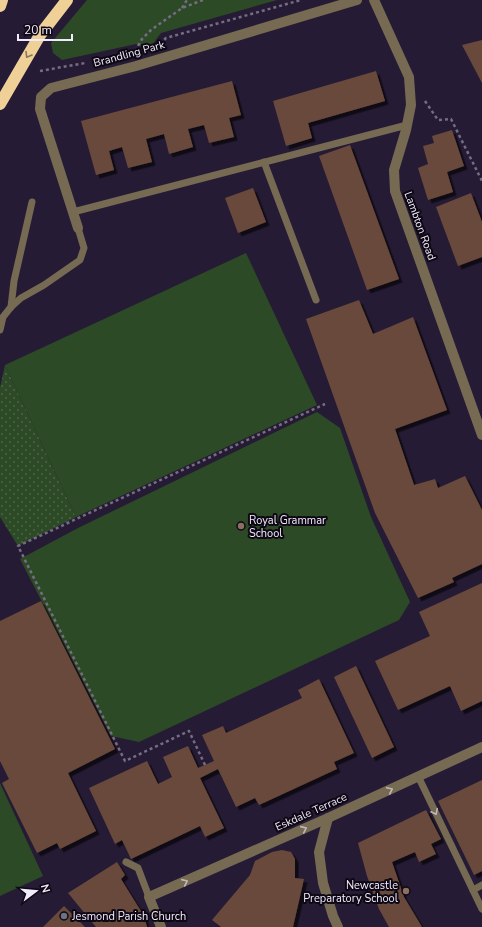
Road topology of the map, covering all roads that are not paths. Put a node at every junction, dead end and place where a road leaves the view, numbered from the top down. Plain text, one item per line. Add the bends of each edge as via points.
1 (2, 0) edge
2 (67, 0) edge
3 (357, 0) edge
4 (374, 0) edge
5 (0, 6) edge
6 (0, 104) edge
7 (407, 125) junction
8 (264, 162) junction
9 (32, 202) dead end
10 (73, 212) junction
11 (78, 228) joint
12 (316, 300) dead end
13 (11, 307) junction
14 (0, 330) edge
15 (482, 435) edge
16 (482, 747) edge
17 (418, 776) junction
18 (328, 818) junction
19 (126, 862) dead end
20 (482, 885) edge
21 (473, 890) junction
22 (149, 898) junction
23 (482, 909) edge
24 (161, 927) edge
25 (338, 927) edge

1 - 5 highway
2 -> 6 highway via 40,35
3 - 10 street, Brandling Park via 136,66 51,88 41,97 40,109
4 - 7 street, Lambton Road via 409,77 411,105
7 - 8 lane
7 - 15 street, Lambton Road via 394,170 395,191
8 - 10 lane
8 - 12 lane
9 - 13 lane via 14,281
10 - 11 street, Brandling Park
11 - 13 lane via 84,248 80,260
13 - 14 lane via 3,317
16 - 17 street, Eskdale Terrace
18 -> 17 street, Eskdale Terrace
17 -> 21 lane
22 -> 18 street, Eskdale Terrace
18 - 25 street via 319,852 323,883
19 - 22 lane via 138,868
20 - 21 lane
21 - 23 lane
22 - 24 street

